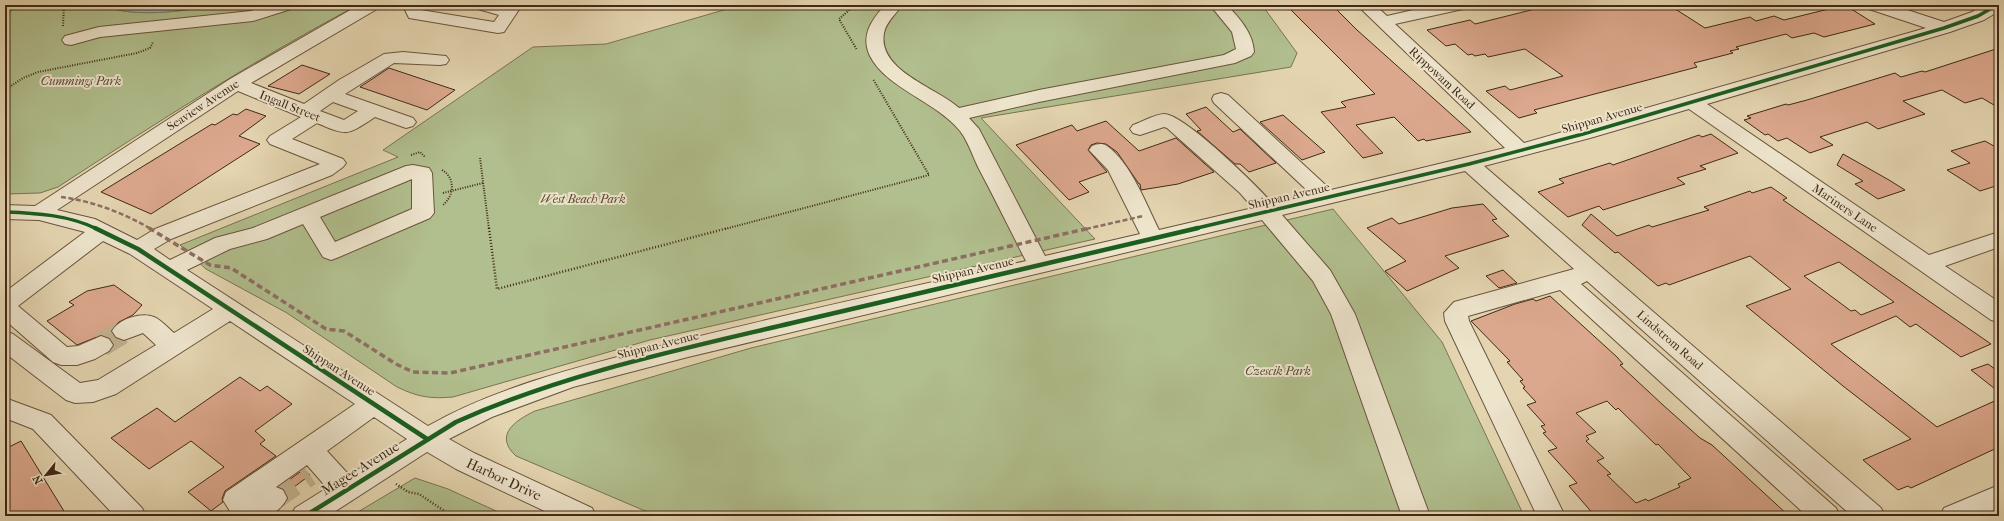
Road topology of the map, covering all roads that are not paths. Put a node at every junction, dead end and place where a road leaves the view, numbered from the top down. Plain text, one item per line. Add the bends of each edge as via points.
1 (285, 5) edge
2 (371, 5) edge
3 (415, 5) edge
4 (484, 5) edge
5 (893, 5) edge
6 (1218, 5) edge
7 (1364, 5) edge
8 (1457, 5) edge
9 (1875, 5) edge
10 (1996, 5) edge
11 (510, 9) edge
12 (1383, 22) junction
13 (1944, 28) junction
14 (72, 40) dead end
15 (440, 60) dead end
16 (236, 83) junction
17 (331, 95) junction
18 (1221, 99) dead end
19 (1692, 102) junction
20 (373, 110) junction
21 (310, 114) junction
22 (955, 115) junction
23 (406, 122) dead end
24 (1140, 128) dead end
25 (1099, 150) dead end
26 (1520, 151) junction
27 (1469, 164) junction
28 (1326, 197) junction
29 (1267, 211) junction
30 (5, 212) edge
31 (39, 213) junction
32 (308, 215) junction
33 (102, 230) junction
34 (1153, 238) junction
35 (1999, 239) edge
36 (138, 249) junction
37 (1927, 264) junction
38 (1039, 265) junction
39 (170, 269) junction
40 (1591, 272) junction
41 (1564, 281) junction
42 (5, 304) edge
43 (5, 308) edge
44 (230, 310) junction
45 (1999, 314) edge
46 (124, 330) tunnel mouth
47 (5, 340) edge
48 (101, 345) tunnel mouth
49 (173, 346) junction
50 (374, 404) junction
51 (5, 408) edge
52 (427, 439) junction
53 (311, 463) junction
54 (346, 490) junction
55 (271, 494) tunnel mouth
56 (1999, 496) edge
57 (247, 513) edge
58 (1857, 513) edge
59 (132, 516) edge
60 (305, 516) edge
61 (582, 516) edge
62 (1416, 516) edge
63 (1551, 516) edge
64 (1826, 516) edge
65 (1954, 516) edge

1 - 14 street via 253,16 99,32
2 - 16 street, Seaview Avenue
3 - 11 street via 413,10 416,14 498,28
4 - 11 street
5 - 22 street via 880,21 875,33 878,56 897,76
6 - 22 street via 1233,21 1246,42 1245,52 1229,59
7 - 12 street, Rippowam Road
8 - 12 street
9 - 13 street
10 - 13 street, Shippan Avenue via 1978,16
12 - 26 street, Rippowam Road
13 - 19 street, Shippan Avenue
15 - 17 street via 390,58
16 - 21 street, Ingall Street
16 - 31 street, Seaview Avenue
17 - 20 street
17 - 21 street
18 - 28 street
19 - 26 street, Shippan Avenue
19 - 37 street, Mariners Lane
20 - 21 street, Ingall Street via 345,128
20 - 23 street
21 - 36 street via 277,140 336,163 325,170 163,234
22 - 38 street via 969,129
24 - 29 street via 1164,120 1174,124 1247,188
25 - 34 street via 1116,168
26 - 27 street, Shippan Avenue
27 - 28 street, Shippan Avenue
27 - 40 street, Lindstrom Road
28 - 29 street, Shippan Avenue
29 - 34 street, Shippan Avenue
29 - 62 street via 1322,276 1344,314
30 - 31 street, Shippan Avenue
31 - 33 street, Shippan Avenue
32 - 32 street via 413,171 422,173 423,213 330,252
32 - 39 street via 259,234 223,243
33 - 36 street, Shippan Avenue
33 - 42 street
34 - 38 street, Shippan Avenue
35 - 37 street
36 - 39 street, Shippan Avenue
37 - 45 street, Mariners Lane
38 - 52 street, Shippan Avenue via 695,346 576,377 483,410
39 - 44 street, Shippan Avenue
40 - 41 street
40 - 58 street, Lindstrom Road
41 - 63 street via 1462,308 1456,313 1457,321
41 - 64 street
43 - 48 street via 61,356 72,358 86,354
44 - 49 street
44 - 50 street, Shippan Avenue
46 - 49 street via 148,324
47 - 49 street via 75,393 93,392 107,387
50 - 52 street, Shippan Avenue
50 - 53 street
51 - 59 street via 42,422
52 - 54 street, Magee Avenue
52 - 61 street, Harbor Drive via 465,461
53 - 54 street
53 - 57 street via 236,500
54 - 60 street, Magee Avenue
55 - 57 street
56 - 65 street

